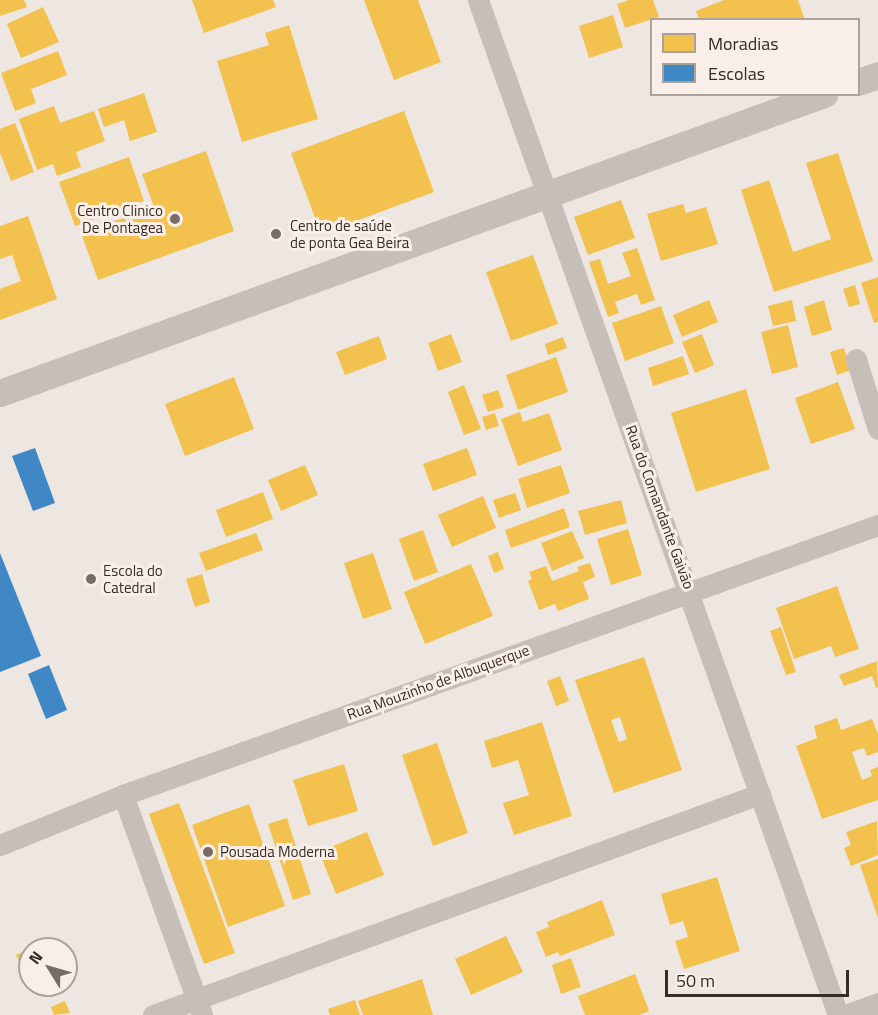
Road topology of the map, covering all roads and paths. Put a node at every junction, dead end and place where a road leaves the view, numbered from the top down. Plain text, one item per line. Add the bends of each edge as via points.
1 (478, 0) edge
2 (878, 75) edge
3 (860, 81) edge
4 (819, 96) edge
5 (548, 195) junction
6 (856, 359) dead end
7 (0, 393) edge
8 (878, 429) edge
9 (878, 525) edge
10 (690, 592) junction
11 (760, 794) junction
12 (123, 795) junction
13 (0, 845) edge
14 (878, 1003) edge
15 (200, 1007) edge
16 (153, 1015) edge
17 (838, 1015) edge
18 (845, 1015) edge

1 - 5 street, Rua do Comandante Gaivão
2 - 3 street
4 - 5 street
5 - 7 street
5 - 10 street, Rua do Comandante Gaivão
6 - 8 street
9 - 10 street, Rua Mouzinho de Albuquerque
10 - 11 street, Rua do Comandante Gaivão
10 - 12 street, Rua Mouzinho de Albuquerque
11 - 15 street
11 - 17 street, Rua do Comandante Gaivão
12 - 13 street, Rua Mouzinho de Albuquerque
12 - 15 street
14 - 18 street
15 - 16 street

